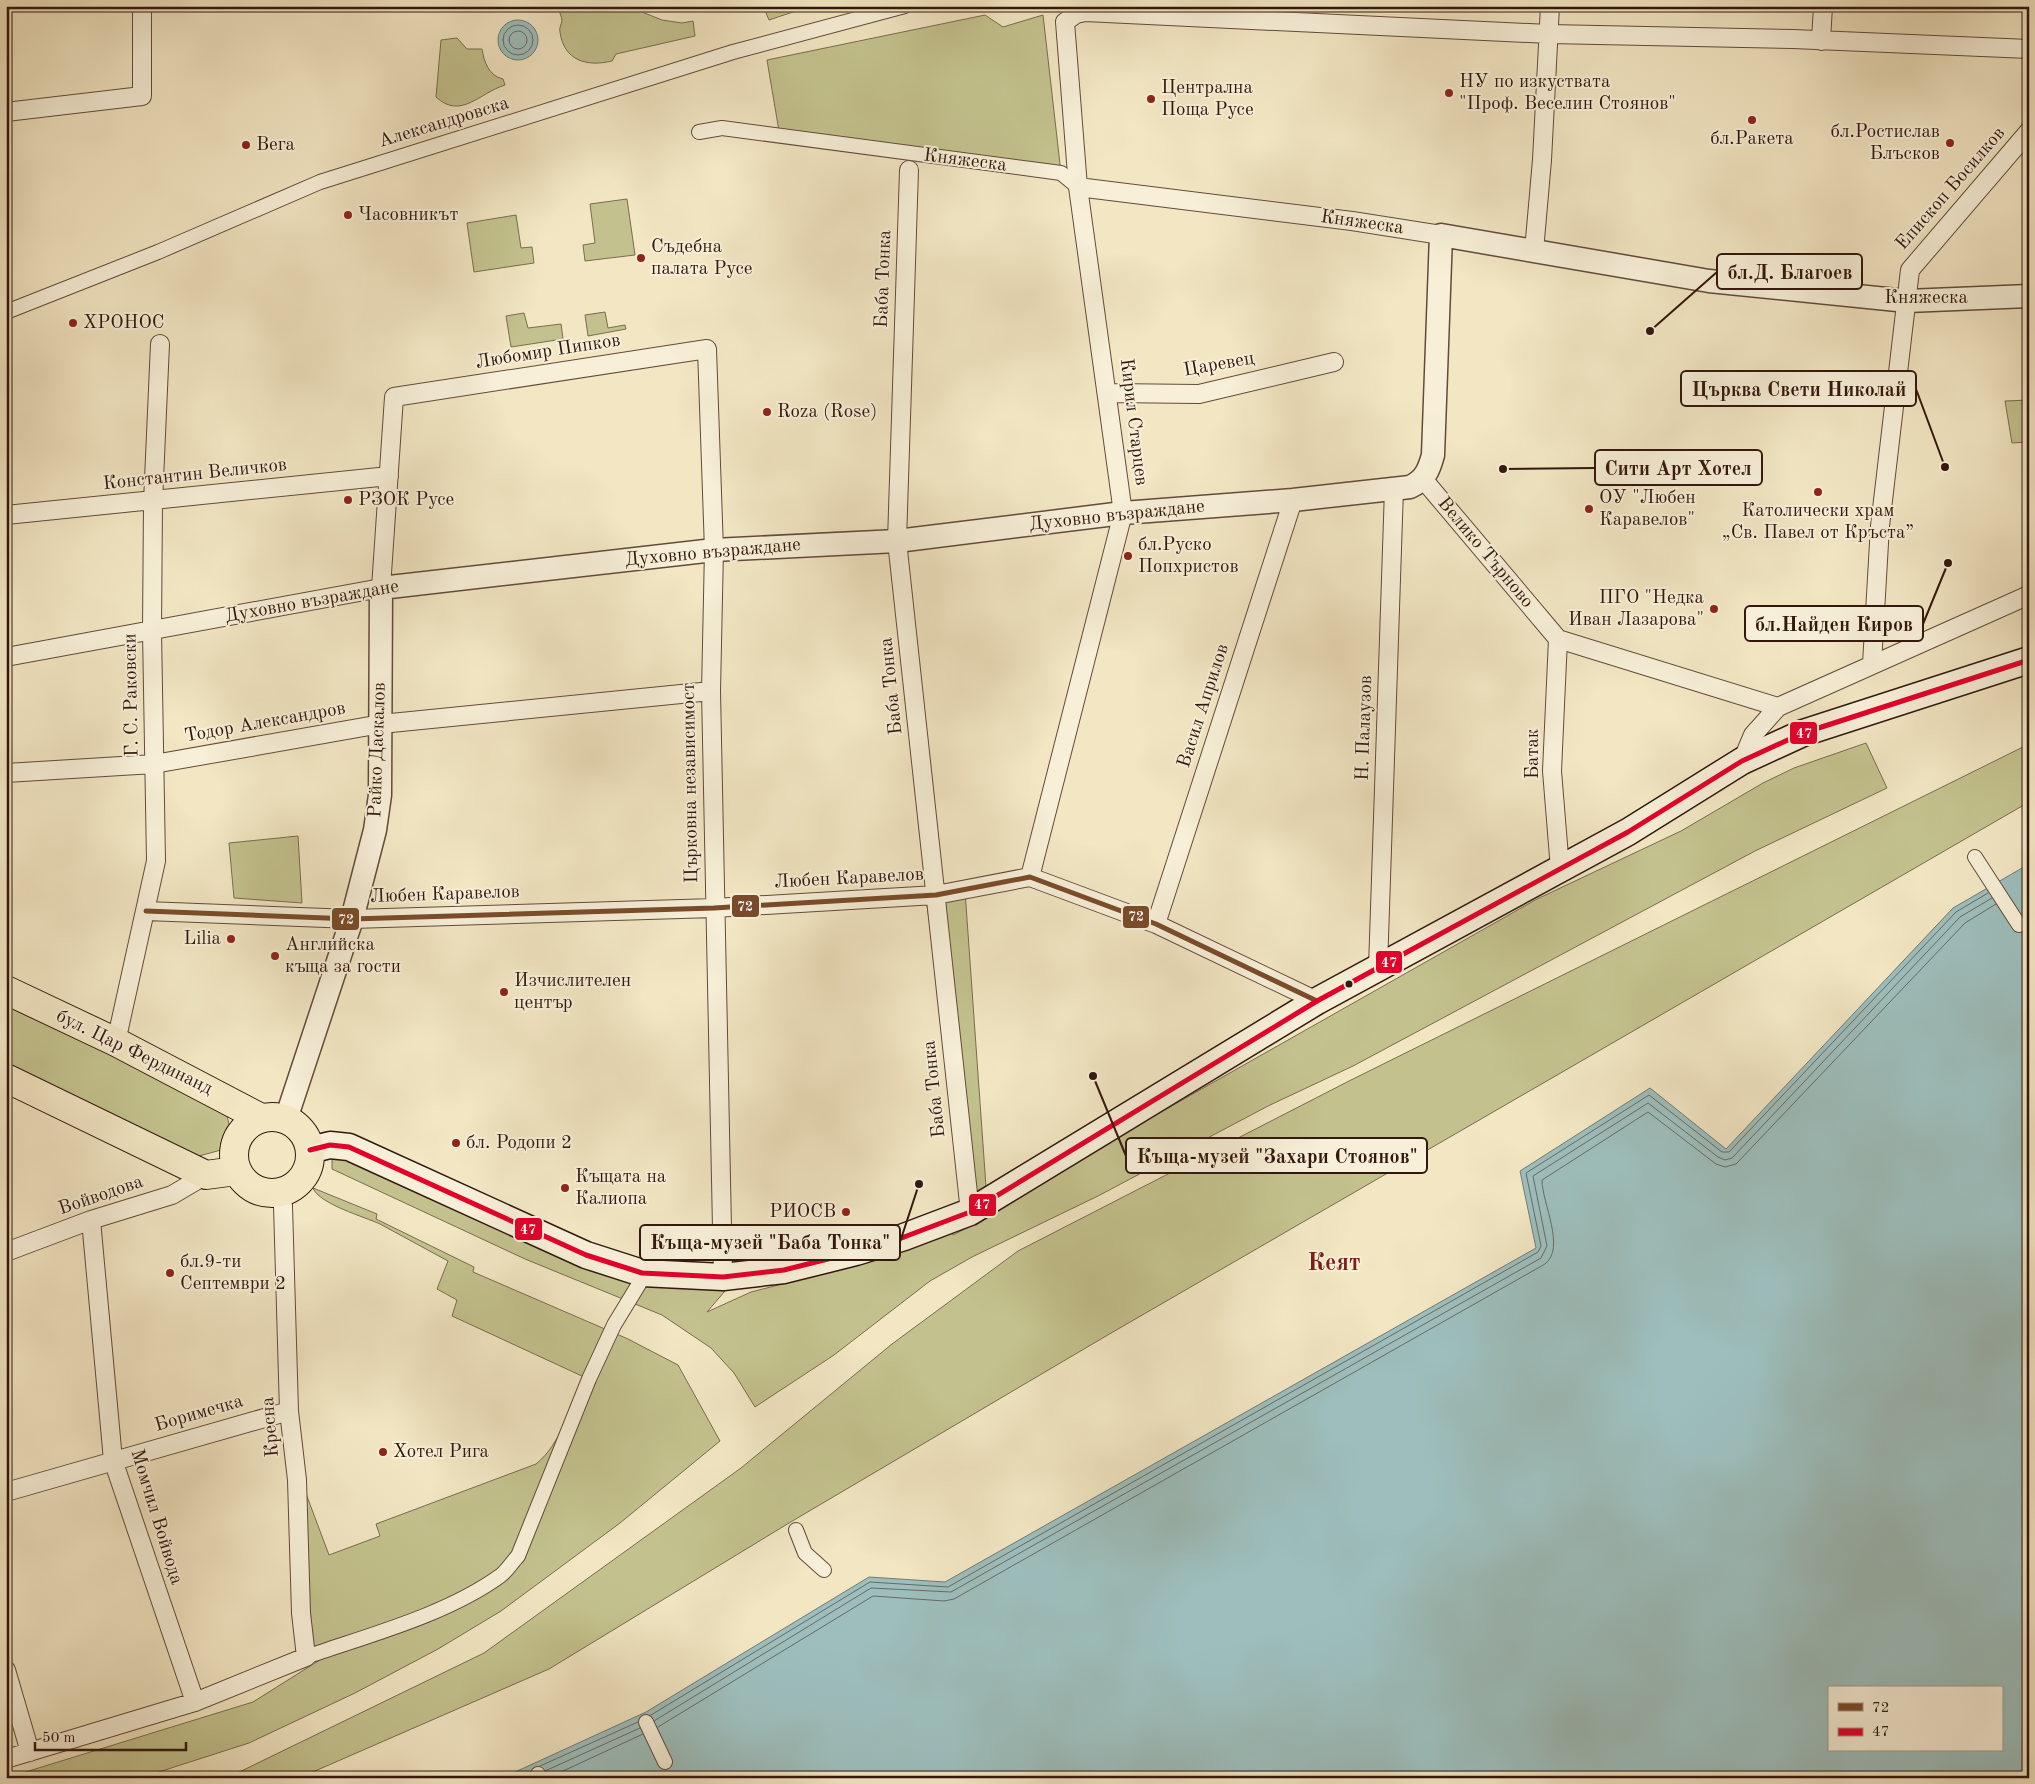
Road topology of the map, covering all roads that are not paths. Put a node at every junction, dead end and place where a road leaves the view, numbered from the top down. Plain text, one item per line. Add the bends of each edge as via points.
1 (142, 6) edge
2 (905, 6) edge
3 (1550, 6) edge
4 (1823, 6) edge
5 (1549, 34) junction
6 (1821, 41) junction
7 (2029, 49) edge
8 (6, 112) edge
9 (2029, 131) edge
10 (699, 132) dead end
11 (909, 162) junction
12 (1078, 187) junction
13 (1441, 235) junction
14 (1534, 251) junction
15 (2029, 296) edge
16 (1907, 301) junction
17 (6, 312) edge
18 (160, 344) dead end
19 (707, 349) joint
20 (1334, 362) dead end
21 (1108, 394) junction
22 (394, 397) joint
23 (389, 476) junction
24 (1423, 479) junction
25 (1394, 489) junction
26 (1293, 500) junction
27 (153, 502) junction
28 (1123, 513) junction
29 (6, 515) edge
30 (897, 541) junction
31 (714, 550) junction
32 (381, 588) junction
33 (2029, 595) edge
34 (152, 631) junction
35 (1558, 639) junction
36 (6, 657) edge
37 (2029, 660) edge
38 (1872, 664) junction
39 (711, 691) junction
40 (1778, 707) junction
41 (381, 724) junction
42 (1742, 761) junction
43 (154, 764) junction
44 (6, 773) edge
45 (1975, 857) dead end
46 (1560, 870) junction
47 (1030, 877) junction
48 (936, 895) junction
49 (714, 908) junction
50 (146, 911) junction
51 (352, 919) junction
52 (1156, 924) junction
53 (2019, 925) dead end
54 (1378, 968) junction
55 (6, 990) edge
56 (1317, 1001) junction
57 (116, 1042) junction
58 (6, 1078) edge
59 (273, 1119) junction
60 (310, 1150) junction
61 (236, 1171) junction
62 (206, 1175) junction
63 (279, 1193) junction
64 (970, 1212) junction
65 (91, 1220) junction
66 (6, 1252) edge
67 (723, 1277) junction
68 (640, 1279) junction
69 (289, 1411) junction
70 (113, 1460) junction
71 (6, 1492) edge
72 (796, 1530) dead end
73 (824, 1570) dead end
74 (306, 1657) junction
75 (6, 1670) edge
76 (195, 1702) junction
77 (646, 1722) dead end
78 (30, 1752) junction
79 (6, 1759) edge
80 (665, 1762) dead end

1 - 8 street via 142,96
2 - 17 street, Александровска via 732,52 329,179
3 - 5 street
4 - 6 street
5 - 6 street
5 - 12 street, Кирил Старцев via 1076,14 1065,22
5 - 14 street
6 - 7 street
9 - 16 street, Епископ Босилков via 1910,270
10 - 11 street, Княжеска via 722,128
11 - 12 street, Княжеска via 1061,173
11 - 30 street, Баба Тонка
12 - 13 street, Княжеска
12 - 21 street, Кирил Старцев
13 - 14 street, Княжеска
13 - 24 street, Велико Търново via 1433,454
14 - 16 street, Княжеска via 1709,281
15 - 16 street, Княжеска
16 - 38 street, Епископ Босилков via 1893,396 1880,526
18 - 27 street, Г. С. Раковски
19 - 22 street, Любомир Пипков
19 - 31 street, Църковна независимост
20 - 21 street, Царевец via 1200,394
21 - 28 street, Кирил Старцев
22 - 23 street, Райко Даскалов
23 - 27 street, Константин Величков
23 - 32 street, Райко Даскалов
24 - 25 street, Духовно възраждане via 1410,487
24 - 35 street, Велико Търново
25 - 26 street, Духовно възраждане
25 - 54 street, Н. Палаузов
26 - 28 street, Духовно възраждане
26 - 52 street, Васил Априлов
27 - 29 street, Константин Величков
27 - 34 street, Г. С. Раковски
28 - 30 street, Духовно възраждане
28 - 47 street, Кирил Старцев
30 - 31 street, Духовно възраждане
30 - 48 street, Баба Тонка
31 - 32 street, Духовно възраждане
31 - 39 street, Църковна независимост
32 - 34 street, Духовно възраждане
32 - 41 street, Райко Даскалов
33 - 38 street
34 - 36 street, Духовно възраждане
34 - 43 street, Г. С. Раковски
35 - 40 street
35 - 46 street, Батак via 1552,771
37 - 42 main road via 1803,733
38 - 40 street
39 - 41 street, Тодор Александров
39 - 49 street, Църковна независимост
40 - 42 street via 1753,735
41 - 43 street, Тодор Александров
41 - 51 street, Райко Даскалов via 380,794 375,830
42 - 46 main road
43 - 44 street, Тодор Александров
43 - 50 street, Г. С. Раковски via 156,861
45 - 53 street
46 - 54 main road
47 - 48 street, Любен Каравелов
47 - 52 street
48 - 49 street, Любен Каравелов
48 - 64 street, Баба Тонка
49 - 51 street, Любен Каравелов
49 - 67 street, Църковна независимост
50 - 51 street, Любен Каравелов
50 - 57 street, Г. С. Раковски
51 - 59 street, Райко Даскалов
52 - 56 street
54 - 56 main road
55 - 57 main road, бул. Цар Фердинанд
56 - 64 main road
57 - 59 main road, бул. Цар Фердинанд
58 - 62 main road
59 - 60 main road via 302,1132
59 - 61 main road via 244,1129 234,1145
60 - 63 main road via 309,1165 300,1182
60 - 68 main road via 330,1145 349,1148
61 - 62 main road
61 - 63 main road via 254,1190 266,1194
62 - 65 street, Войводова via 172,1195
63 - 69 street, Кресна via 283,1206
64 - 67 main road via 856,1252 784,1270
65 - 66 street, Войводова
65 - 70 street, Момчил Войвода
67 - 68 main road
68 - 74 street via 589,1379 518,1556 501,1575 449,1604 380,1633
69 - 70 street, Боримечка
69 - 74 street, Кресна via 297,1480 300,1613
70 - 71 street, Боримечка
70 - 76 street, Момчил Войвода
72 - 73 street via 805,1553
74 - 76 street
75 - 78 street
76 - 78 street
77 - 80 street
78 - 79 street

